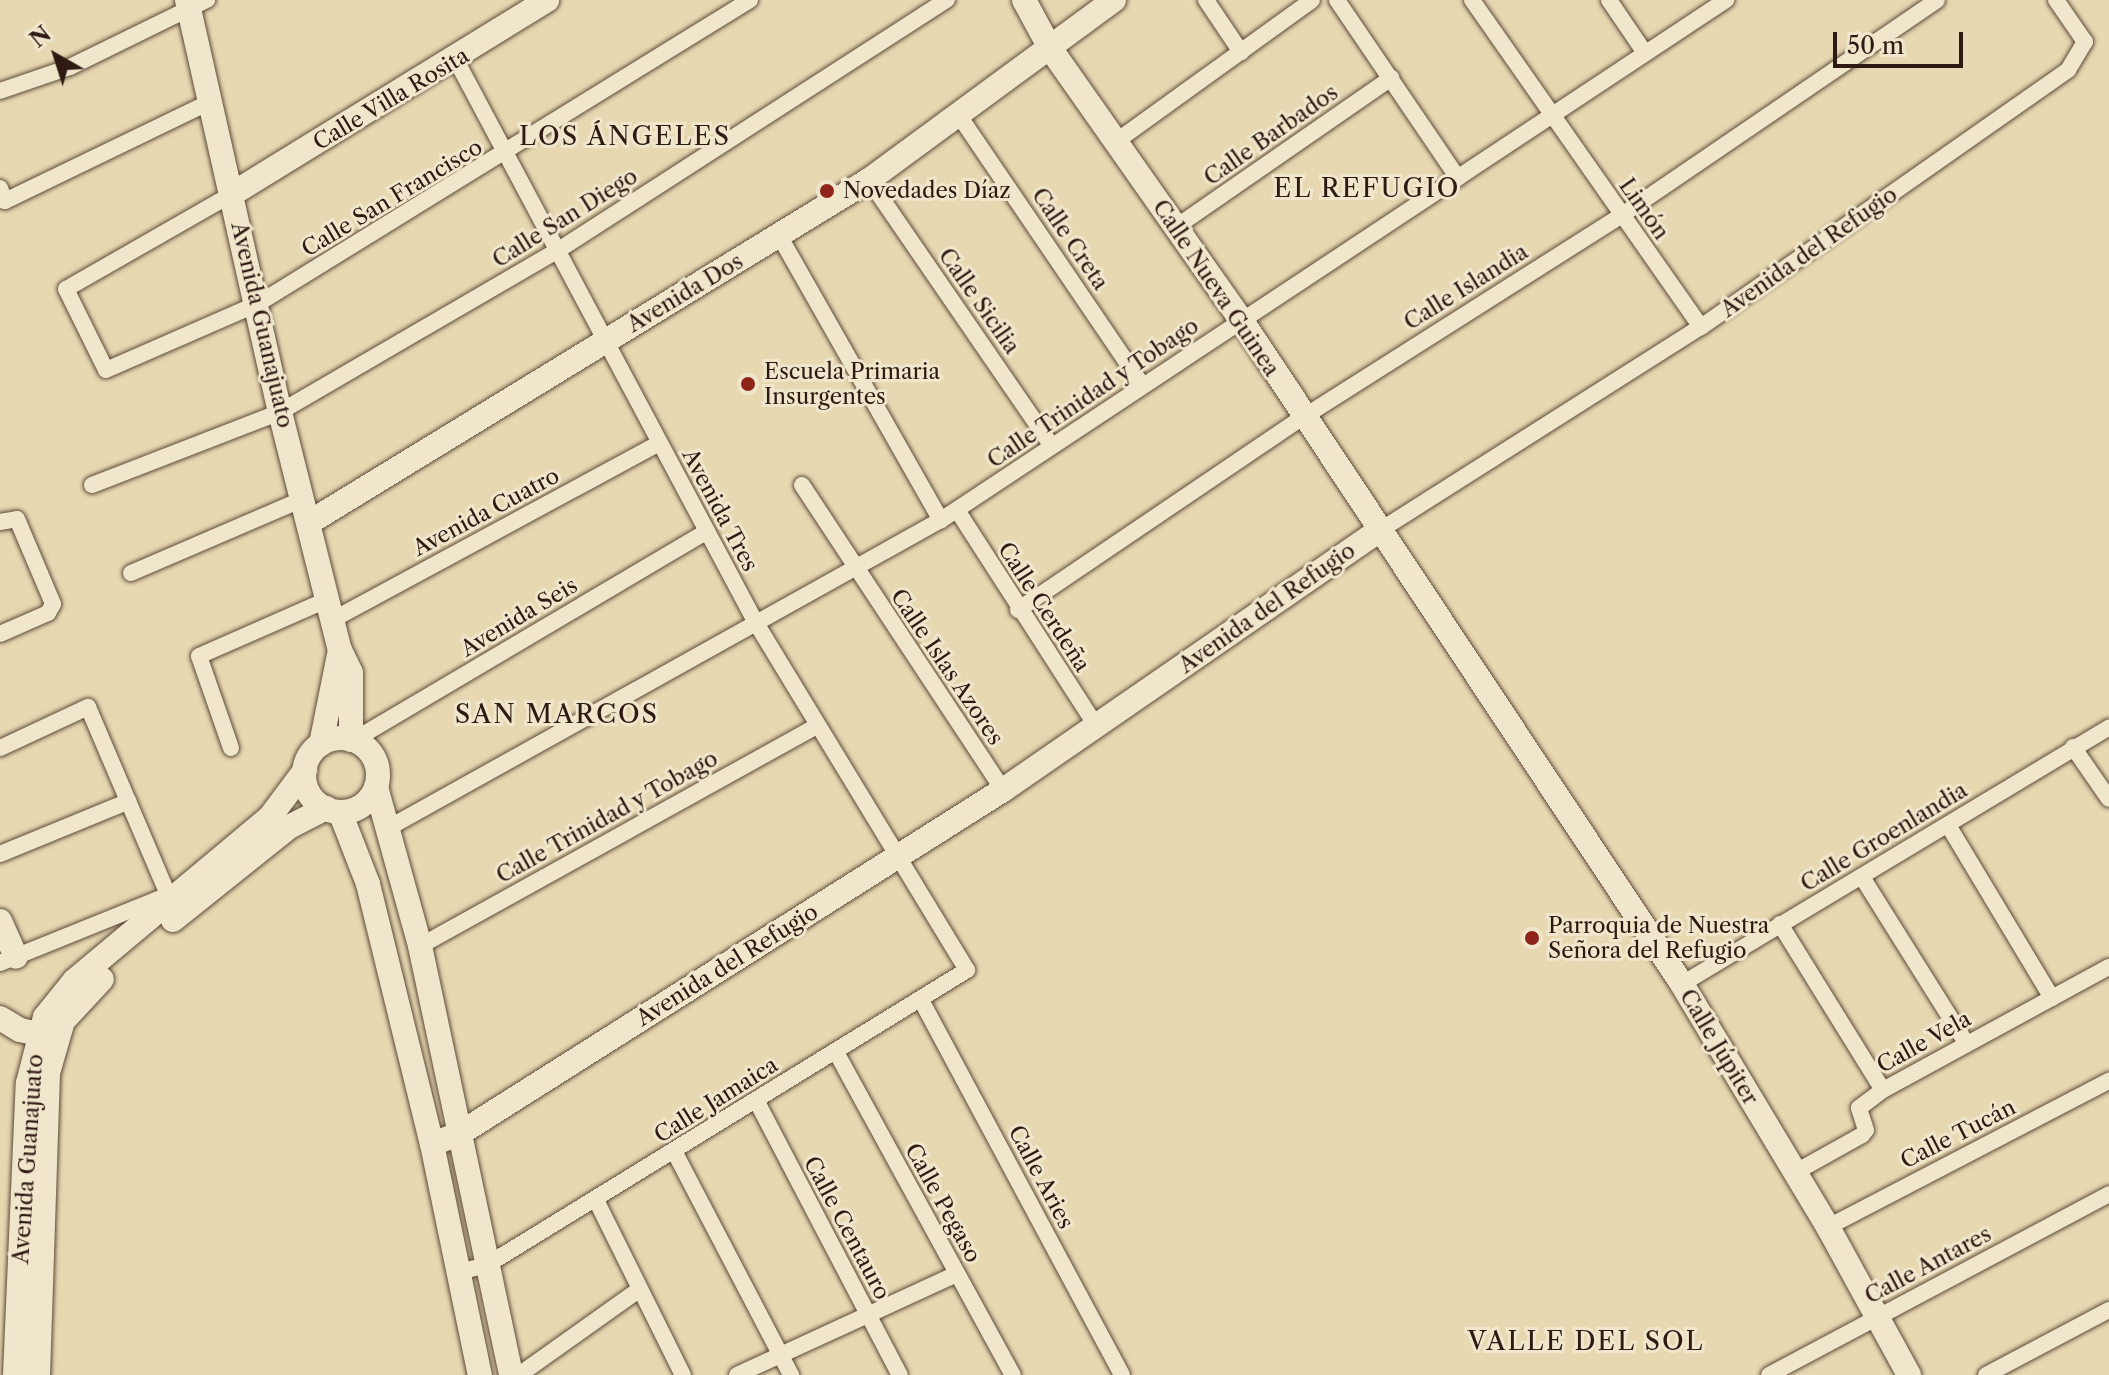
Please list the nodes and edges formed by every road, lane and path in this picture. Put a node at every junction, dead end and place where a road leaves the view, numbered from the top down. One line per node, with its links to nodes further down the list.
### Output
1 (547, 0): 18 (street, Calle Villa Rosita)
2 (750, 0): 25 (street, Calle San Francisco)
3 (947, 0): 33 (street, Calle San Diego)
4 (1024, 0): 15 (street, Calle Nueva Guinea)
5 (1114, 0): 15 (street, Avenida Dos)
6 (1206, 0): 16 (street)
7 (1312, 0): 16 (street)
8 (1337, 0): 19 (street)
9 (1472, 0): 22 (street, Limón)
10 (1609, 0): 17 (street)
11 (1726, 0): 17 (street, Calle Trinidad y Tobago)
12 (1937, 0): 30 (street, Calle Islandia)
13 (2056, 0): 36 (street, Avenida del Refugio)
14 (194, 4): 20 (street); 21 (street, Avenida Guanajuato)
15 (1050, 48): 23 (street, Avenida Dos); 24 (street, Calle Nueva Guinea)
16 (1241, 52): 24 (street)
17 (1645, 53): 22 (street, Calle Trinidad y Tobago)
18 (456, 60): 25 (street, Avenida Tres); 29 (street, Calle Villa Rosita)
19 (1391, 78): 26 (street); 31 (street, Calle Barbados)
20 (0, 91)
21 (212, 101): 28 (street); 29 (street, Avenida Guanajuato)
22 (1550, 116): 26 (street, Calle Trinidad y Tobago); 30 (street, Limón)
23 (960, 117): 27 (street, Avenida Dos); 38 (street, Calle Creta)
24 (1114, 143): 31 (street, Calle Nueva Guinea)
25 (506, 155): 33 (street, Avenida Tres); 34 (street, Calle San Francisco)
26 (1458, 178): 35 (street, Calle Trinidad y Tobago)
27 (869, 180): 32 (street, Avenida Dos); 42 (street, Calle Sicilia)
28 (2, 194)
29 (232, 194): 34 (street, Avenida Guanajuato); 34 (street, Calle San Francisco)
30 (1622, 215): 36 (street, Limón); 40 (street, Calle Islandia)
31 (1176, 227): 35 (street, Calle Nueva Guinea)
32 (780, 237): 37 (street, Avenida Dos); 48 (street)
33 (557, 251): 37 (street, Avenida Tres); 39 (street, Calle San Diego)
34 (259, 303): 39 (street, Avenida Guanajuato)
35 (1242, 321): 38 (street, Calle Trinidad y Tobago); 40 (street, Calle Nueva Guinea)
36 (1701, 327): 50 (street, Avenida del Refugio)
37 (607, 339): 41 (street, Avenida Tres); 46 (street, Avenida Dos)
38 (1143, 386): 42 (street, Calle Trinidad y Tobago)
39 (280, 412): 43 (street, Calle San Diego); 46 (street, Avenida Guanajuato)
40 (1302, 418): 50 (street, Calle Nueva Guinea); 54 (street, Calle Islandia)
41 (659, 443): 49 (street, Avenida Tres); 53 (street, Avenida Cuatro)
42 (1052, 446): 45 (street, Calle Trinidad y Tobago)
43 (92, 485)
44 (802, 485): 51 (street, Calle Islas Azores)
45 (957, 510): 48 (street, Calle Trinidad y Tobago); 54 (street, Calle Cerdeña)
46 (306, 511): 52 (street); 53 (street, Avenida Guanajuato)
47 (8, 520): 56 (street)
48 (941, 520): 51 (street, Calle Trinidad y Tobago)
49 (707, 531): 55 (street, Avenida Tres); 61 (street, Avenida Seis)
50 (1379, 531): 58 (street, Avenida del Refugio); 84 (street, Calle Júpiter)
51 (854, 569): 55 (street, Calle Trinidad y Tobago); 68 (street, Calle Islas Azores)
52 (131, 573)
53 (331, 609): 57 (street, Avenida Guanajuato); 65 (street, Avenida Cuatro)
54 (1018, 610): 58 (street, Calle Cerdeña)
55 (756, 623): 59 (street, Avenida Tres); 73 (street, Calle Trinidad y Tobago)
56 (0, 634)
57 (340, 650): 61 (street, Avenida Guanajuato); 62 (street, Avenida Guanajuato)
58 (1096, 726): 68 (street, Avenida del Refugio)
59 (815, 727): 75 (street, Avenida Tres); 80 (street, Calle Trinidad y Tobago)
60 (2109, 727): 63 (street, Calle Groenlandia)
61 (352, 740): 62 (street); 67 (street)
62 (321, 744): 66 (street)
63 (2073, 747): 69 (street); 72 (street, Calle Groenlandia)
64 (0, 748): 70 (street)
65 (231, 748)
66 (305, 770): 71 (street); 77 (street, Avenida Guanajuato)
67 (376, 787): 71 (street); 73 (street)
68 (1003, 790): 75 (street, Avenida del Refugio)
69 (2109, 799)
70 (129, 801): 74 (street); 77 (street)
71 (333, 810): 88 (street, Avenida Guanajuato); 96 (street)
72 (1948, 825): 76 (street, Calle Groenlandia); 85 (street)
73 (390, 827): 80 (street)
74 (0, 854)
75 (898, 857): 83 (street, Avenida Tres); 95 (street, Avenida del Refugio)
76 (1862, 877): 79 (street, Calle Groenlandia); 89 (street)
77 (175, 893): 81 (street); 88 (street, Avenida Guanajuato)
78 (0, 921): 81 (street)
79 (1780, 924): 84 (street, Calle Groenlandia); 93 (street)
80 (420, 946): 95 (street)
81 (8, 960)
82 (2109, 967): 85 (street, Calle Vela)
83 (967, 970): 86 (street, Calle Jamaica)
84 (1682, 984): 98 (street, Calle Júpiter)
85 (2052, 998): 89 (street, Calle Vela)
86 (921, 1000): 90 (street, Calle Jamaica); 121 (street, Calle Aries)
87 (3, 1020): 88 (street); 91 (street)
88 (47, 1036): 91 (street, Avenida Guanajuato); 112 (street, Avenida Guanajuato)
89 (1966, 1043): 93 (street, Calle Vela)
90 (836, 1052): 94 (street, Calle Jamaica); 104 (street, Calle Pegaso)
91 (31, 1062): 112 (street, Avenida Guanajuato)
92 (2109, 1081): 101 (street, Calle Tucán)
93 (1883, 1090): 98 (street, Calle Vela)
94 (756, 1100): 97 (street, Calle Jamaica); 107 (street, Calle Centauro)
95 (459, 1134): 96 (street, Avenida del Refugio); 102 (street)
96 (432, 1144): 103 (street)
97 (674, 1151): 100 (street, Calle Jamaica); 111 (street)
98 (1794, 1173): 101 (street, Calle Júpiter)
99 (2109, 1194): 108 (street, Calle Antares)
100 (596, 1200): 102 (street, Calle Jamaica); 105 (street)
101 (1828, 1227): 108 (street, Calle Júpiter)
102 (487, 1265): 103 (street, Calle Jamaica); 109 (street)
103 (459, 1272): 110 (street)
104 (957, 1274): 107 (street); 120 (street, Calle Pegaso)
105 (640, 1289): 115 (street); 116 (street)
106 (2109, 1310): 124 (street)
107 (868, 1315): 111 (street); 119 (street, Calle Centauro)
108 (1877, 1317): 122 (street, Calle Antares); 123 (street, Calle Júpiter)
109 (505, 1339): 110 (street); 114 (street)
110 (474, 1346): 113 (street)
111 (780, 1354): 117 (street); 118 (street)
112 (17, 1372)
113 (480, 1375)
114 (511, 1375)
115 (519, 1375)
116 (683, 1375)
117 (737, 1375)
118 (791, 1375)
119 (900, 1375)
120 (1013, 1375)
121 (1122, 1375)
122 (1769, 1375)
123 (1909, 1375)
124 (1986, 1375)

